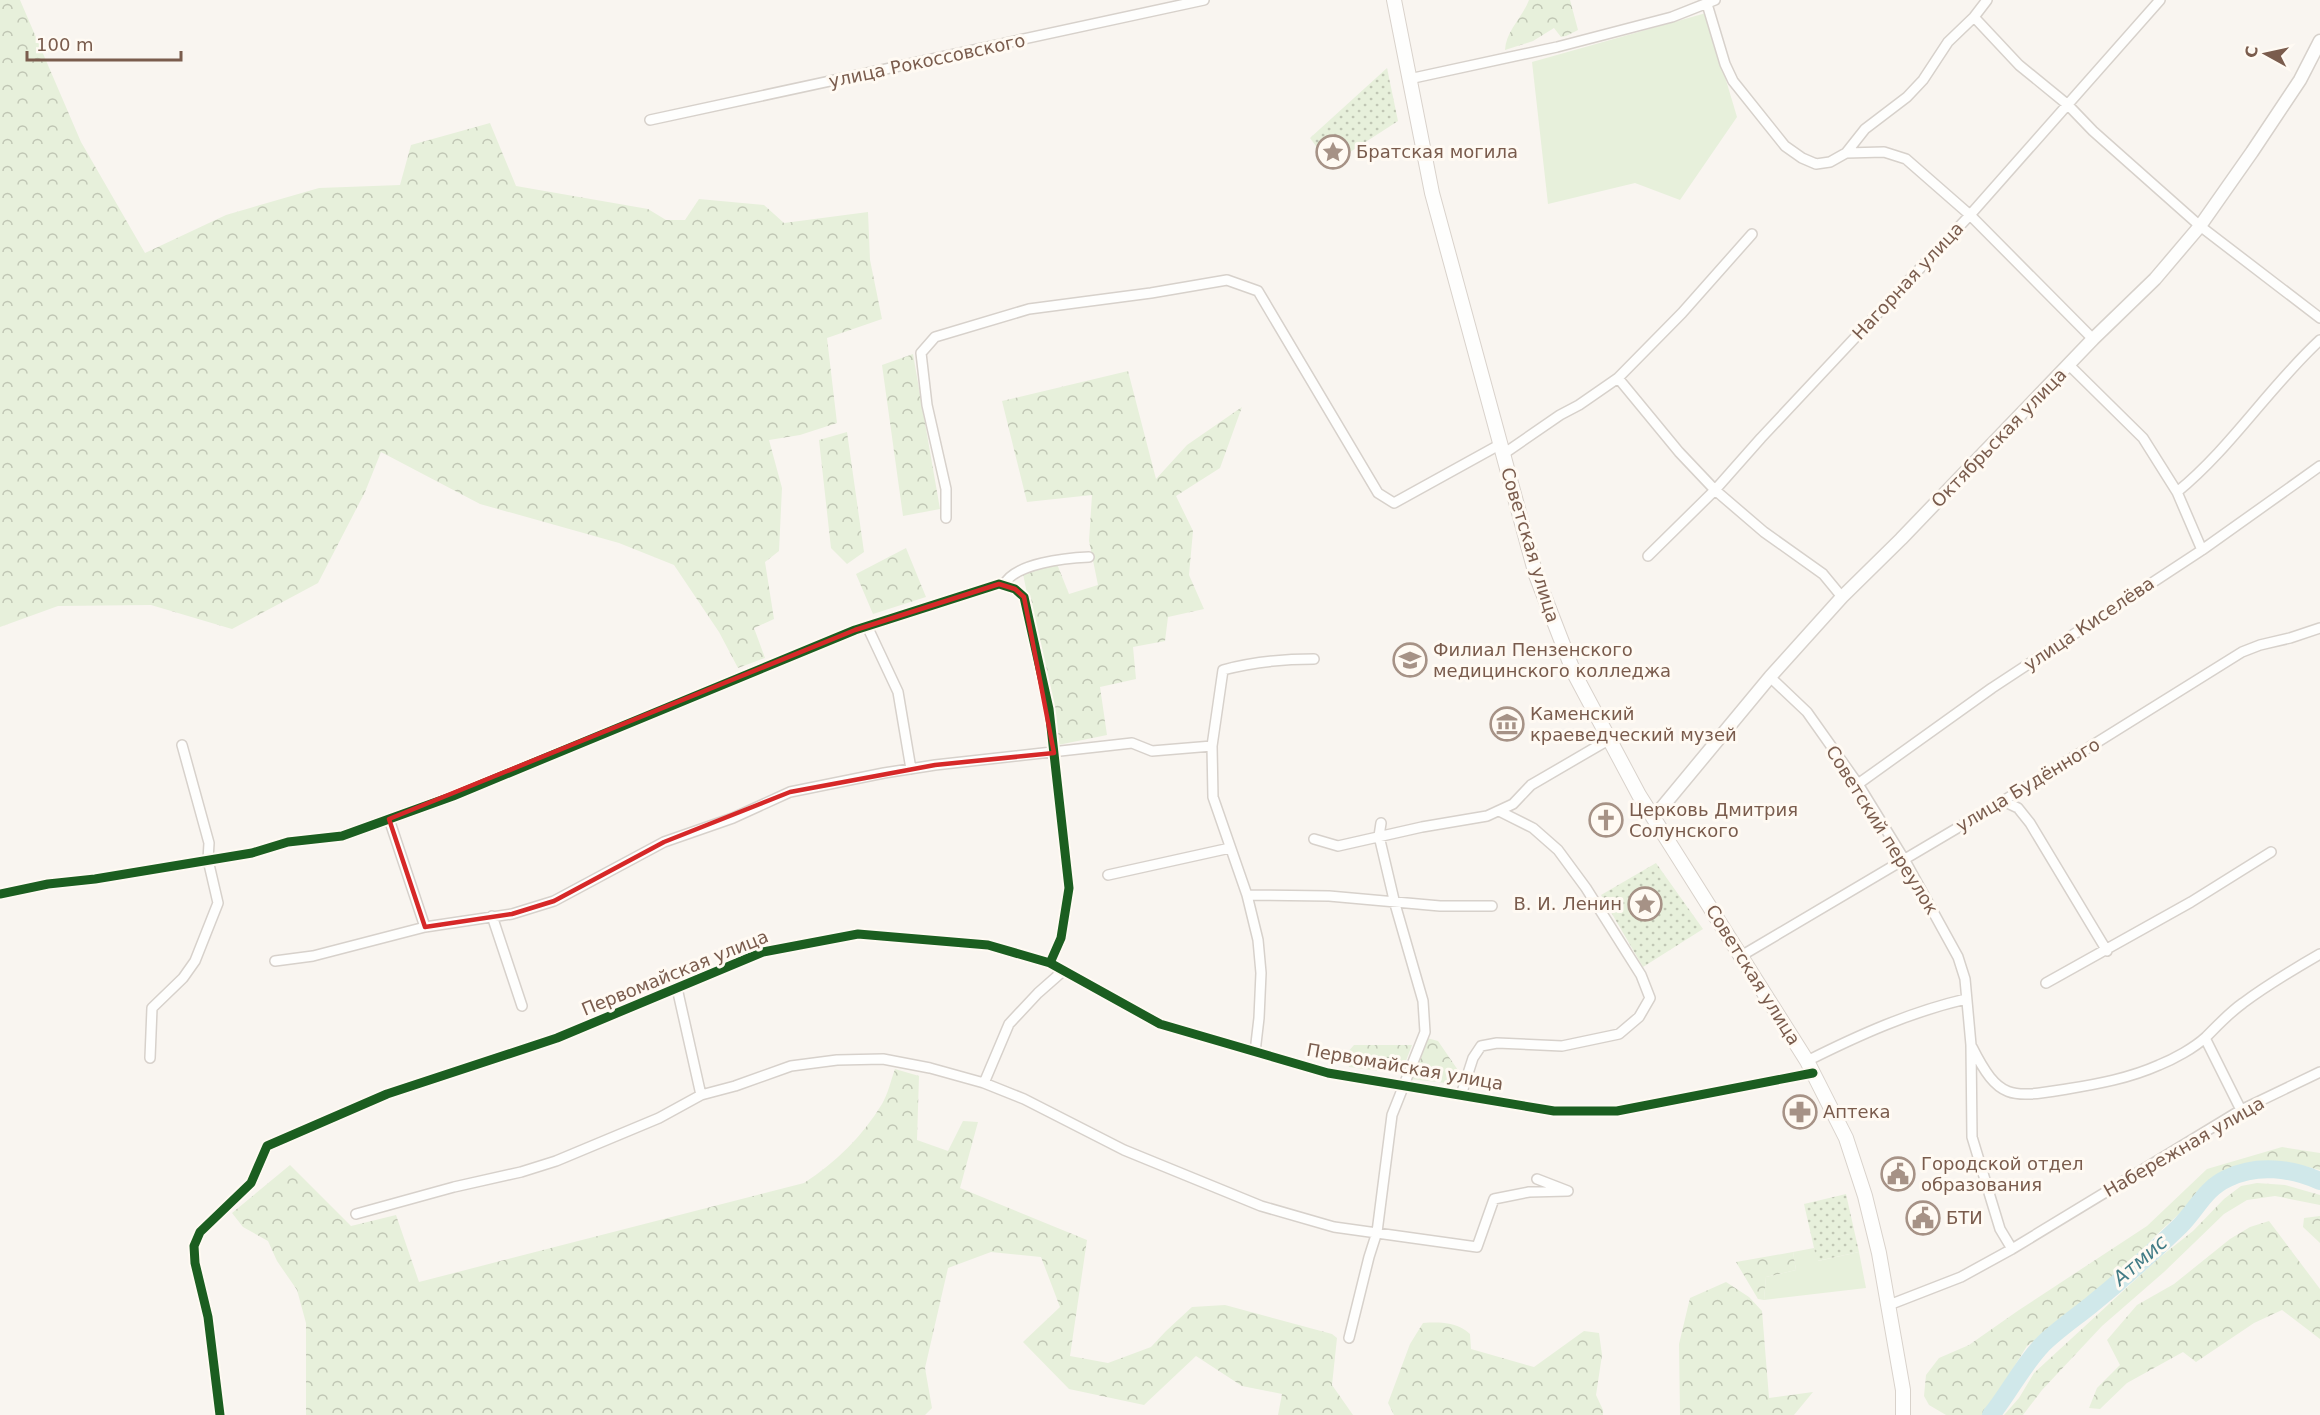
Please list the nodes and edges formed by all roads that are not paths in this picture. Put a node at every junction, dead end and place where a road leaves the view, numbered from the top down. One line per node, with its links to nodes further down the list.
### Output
1 (1204, 0): 10 (street, улица Рокоссовского)
2 (1394, 0): 8 (main road, Советская улица)
3 (1987, 0): 6 (street)
4 (2160, 0): 9 (street, Нагорная улица)
5 (1711, 2): 8 (street); 11 (street)
6 (1974, 17): 9 (street); 11 (street)
7 (2320, 41): 13 (street, Октябрьская улица)
8 (1409, 79): 20 (main road, Советская улица)
9 (2068, 105): 12 (street, Нагорная улица); 13 (street)
10 (650, 120)
11 (1846, 153): 12 (street)
12 (1970, 215): 16 (street); 22 (street, Нагорная улица)
13 (2200, 226): 15 (street); 16 (street, Октябрьская улица)
14 (1752, 234): 19 (street)
15 (2320, 318)
16 (2093, 339): 18 (street, Октябрьская улица)
17 (2320, 340): 23 (street)
18 (2069, 365): 23 (street); 29 (street, Октябрьская улица)
19 (1618, 378): 20 (street); 22 (street)
20 (1501, 450): 24 (street); 34 (main road, Советская улица)
21 (2320, 466): 25 (street, улица Киселёва)
22 (1715, 490): 26 (street, Нагорная улица); 29 (street)
23 (2176, 492): 25 (street)
24 (946, 518)
25 (2202, 550): 39 (street, улица Киселёва)
26 (1648, 556)
27 (1089, 557): 28 (street)
28 (1004, 585): 30 (street); 37 (street)
29 (1842, 597): 33 (street, Октябрьская улица)
30 (867, 626): 38 (street); 43 (street)
31 (2320, 628): 40 (street, улица Будённого)
32 (1314, 659): 36 (street)
33 (1770, 677): 39 (street, Советский переулок); 42 (street, Октябрьская улица)
34 (1610, 740): 41 (street); 42 (main road, Советская улица)
35 (182, 745): 50 (street)
36 (1212, 746): 37 (street); 47 (street)
37 (1054, 753): 38 (street); 62 (street)
38 (911, 769): 56 (street)
39 (1858, 784): 49 (street, Советский переулок)
40 (2003, 801): 49 (street, улица Будённого); 58 (street)
41 (1499, 811): 45 (street); 77 (street)
42 (1654, 817): 60 (main road, Советская улица)
43 (389, 819): 50 (street); 57 (street)
44 (1381, 823): 45 (street)
45 (1379, 836): 46 (street); 54 (street)
46 (1314, 839)
47 (1230, 848): 51 (street); 53 (street)
48 (2271, 852): 58 (street)
49 (1904, 859): 60 (street, улица Будённого); 66 (street, Советский переулок)
50 (208, 860): 52 (street); 71 (street)
51 (1108, 875)
52 (0, 894)
53 (1247, 895): 54 (street); 70 (street)
54 (1395, 904): 55 (street); 75 (street)
55 (1492, 906)
56 (492, 916): 57 (street); 67 (street)
57 (426, 927): 61 (street)
58 (2107, 951): 64 (street)
59 (2320, 954): 68 (street)
60 (1741, 956): 72 (main road, Советская улица)
61 (275, 961)
62 (1050, 963): 63 (street, Первомайская улица); 65 (street, Первомайская улица)
63 (1063, 971): 70 (street, Первомайская улица); 74 (street)
64 (2046, 983)
65 (677, 988): 76 (street); 85 (street, Первомайская улица)
66 (1966, 999): 69 (street, Советский переулок); 72 (street)
67 (522, 1006)
68 (2205, 1038): 69 (street); 78 (street)
69 (1971, 1045): 82 (street, Советский переулок)
70 (1255, 1052): 75 (street, Первомайская улица)
71 (150, 1058)
72 (1810, 1067): 77 (street, Первомайская улица); 83 (main road, Советская улица)
73 (2320, 1072): 78 (street, Набережная улица)
74 (984, 1083): 76 (street); 81 (street)
75 (1404, 1085): 77 (street, Первомайская улица); 81 (street)
76 (701, 1095): 80 (street)
77 (1461, 1095)
78 (2241, 1110): 82 (street, Набережная улица)
79 (1537, 1179): 81 (street)
80 (356, 1214)
81 (1377, 1232): 84 (street)
82 (2012, 1249): 83 (street, Набережная улица)
83 (1889, 1305): 86 (main road, Советская улица)
84 (1349, 1338)
85 (220, 1415)
86 (1903, 1415)

